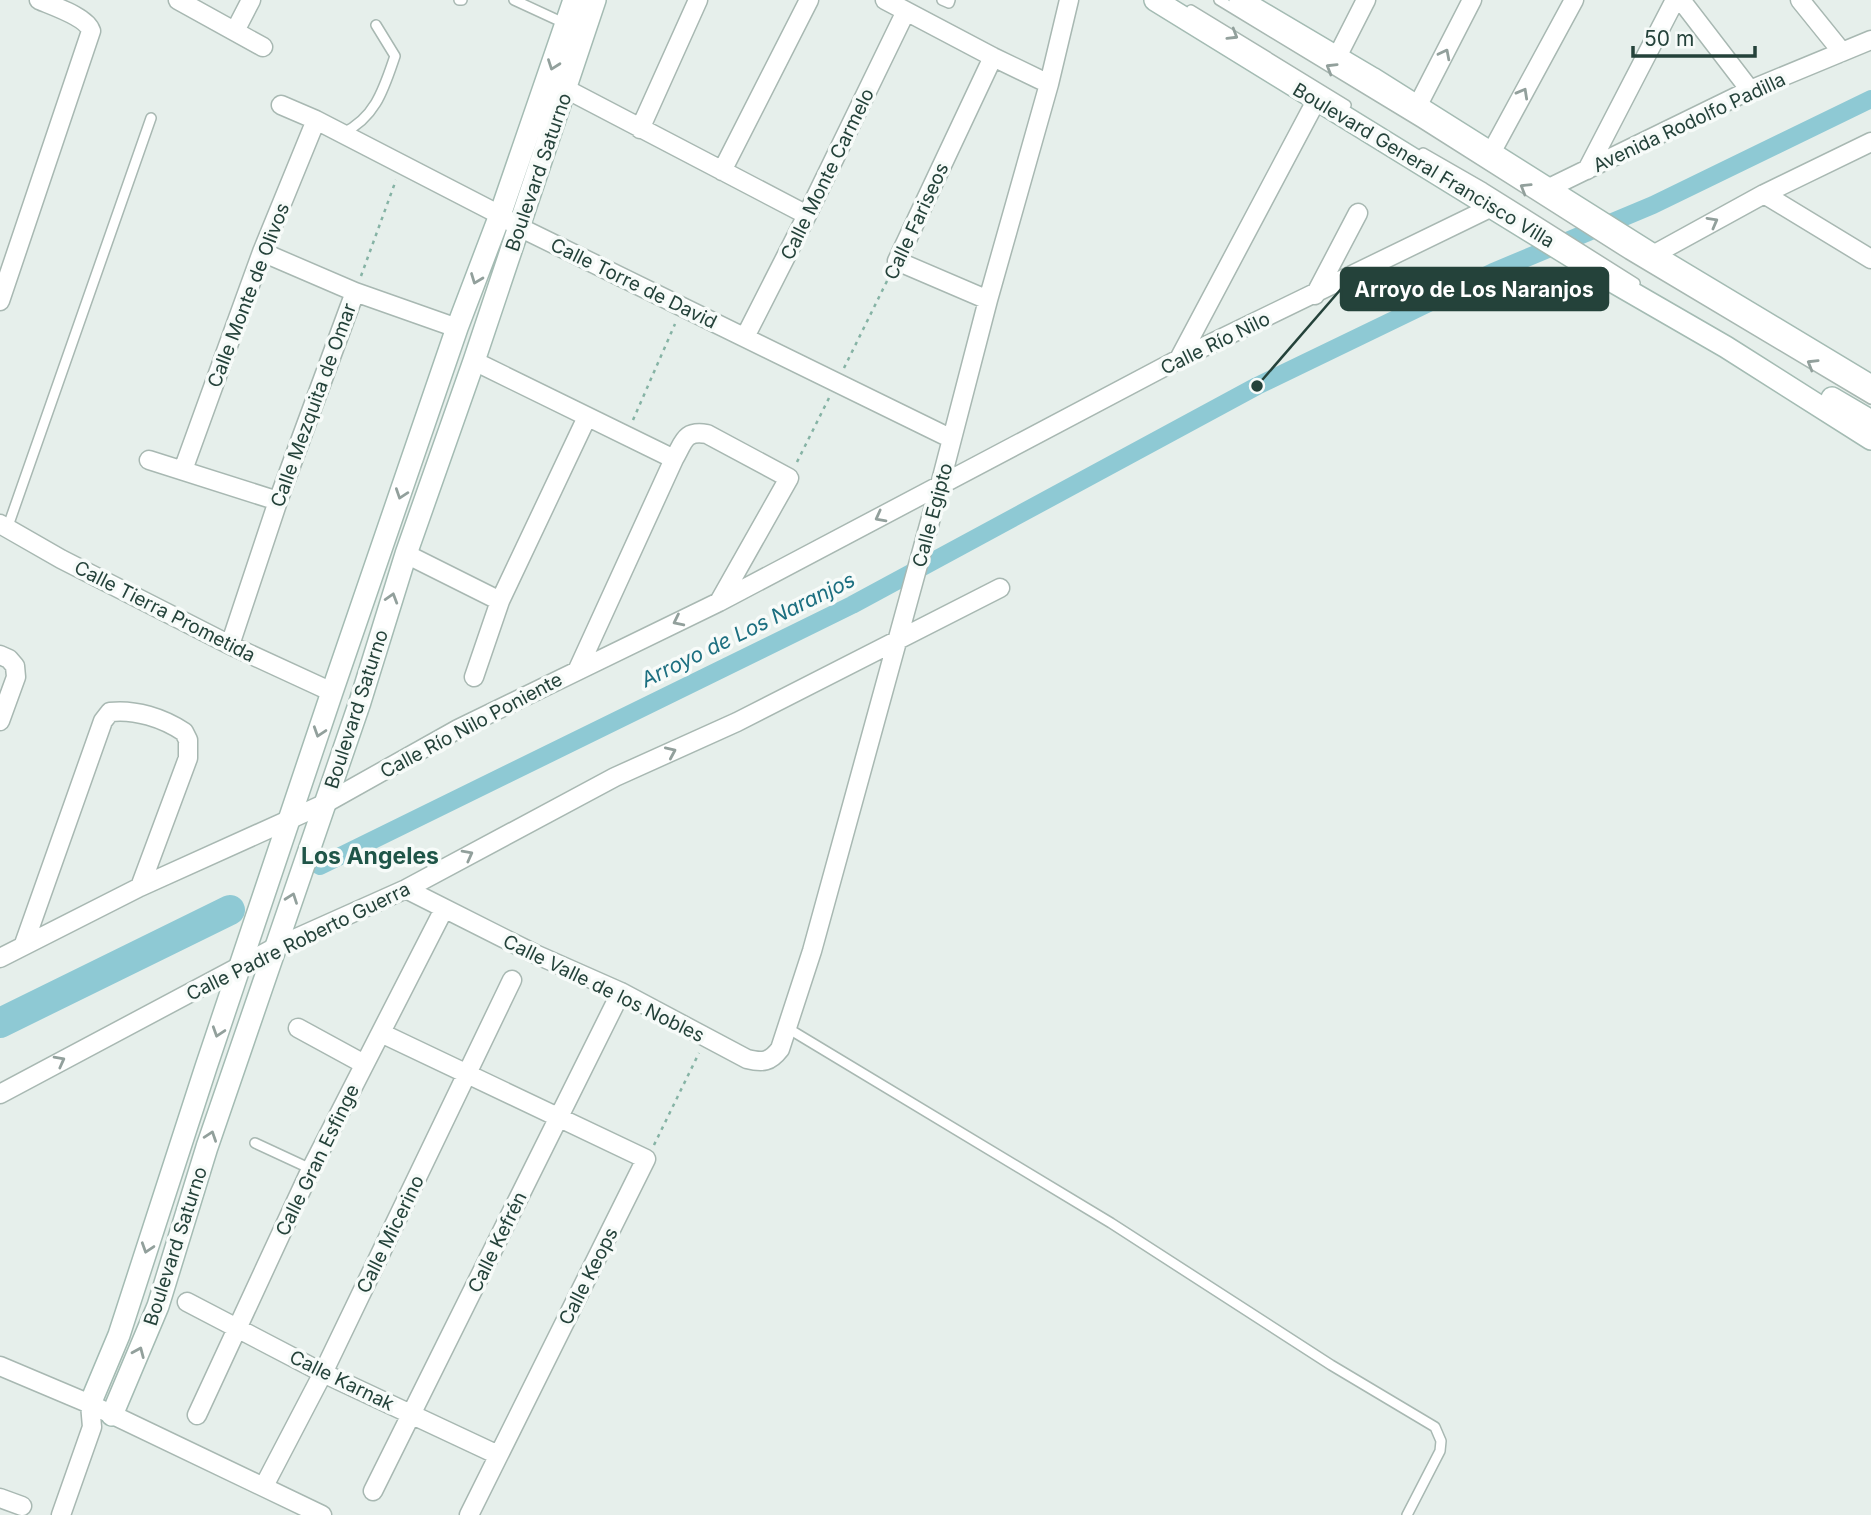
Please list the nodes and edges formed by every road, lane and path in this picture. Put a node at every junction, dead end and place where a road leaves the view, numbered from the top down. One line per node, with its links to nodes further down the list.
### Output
1 (39, 0): 64 (street)
2 (178, 0): 26 (street)
3 (251, 0): 26 (street)
4 (514, 0): 25 (lane)
5 (575, 0): 25 (street, Boulevard Saturno)
6 (595, 0): 33 (street, Boulevard Saturno)
7 (698, 0): 40 (street)
8 (809, 0): 46 (street)
9 (885, 0): 23 (street)
10 (942, 0): 11 (lane)
11 (950, 0)
12 (1069, 0): 32 (street, Calle Egipto)
13 (1155, 0): 35 (street, Boulevard General Francisco Villa)
14 (1174, 0): 55 (lane, one-way to 55)
15 (1219, 0): 53 (lane, one-way to 15)
16 (1240, 0): 31 (street)
17 (1366, 0): 31 (street)
18 (1472, 0): 37 (street, one-way to 18)
19 (1574, 0): 43 (street, one-way to 19)
20 (1675, 0): 45 (street)
21 (1681, 0): 34 (street)
22 (1800, 0): 29 (street)
23 (906, 10): 30 (street); 52 (street, Calle Monte Carmelo)
24 (376, 25): 41 (lane)
25 (567, 25): 51 (street, Boulevard Saturno, one-way to 51)
26 (235, 31): 28 (street)
27 (1871, 40): 29 (street, Avenida Rodolfo Padilla)
28 (264, 47)
29 (1842, 52): 34 (street, Avenida Rodolfo Padilla)
30 (993, 57): 32 (street); 60 (street, Calle Fariseos)
31 (1336, 57): 37 (street)
32 (1049, 84): 63 (street, Calle Egipto)
33 (566, 89): 40 (street); 54 (street, Boulevard Saturno)
34 (1750, 90): 45 (street, Avenida Rodolfo Padilla)
35 (1317, 99): 49 (street, Boulevard General Francisco Villa); 69 (street)
36 (281, 105): 39 (street, Calle Torre de David)
37 (1417, 107): 43 (street)
38 (150, 118): 86 (lane)
39 (316, 120): 41 (street, Calle Torre de David); 57 (street, Calle Monte de Olivos)
40 (640, 129): 46 (street)
41 (342, 134): 44 (street, Calle Torre de David)
42 (1871, 142): 48 (street)
43 (1491, 153): 47 (street)
44 (402, 166): 51 (street, Calle Torre de David); 61 (path, Calle Mezquita de Omar)
45 (1587, 170): 47 (street, Avenida Rodolfo Padilla)
46 (722, 171): 52 (street)
47 (1547, 189): 53 (street)
48 (1765, 194): 58 (street, one-way to 48); 59 (street)
49 (1493, 206): 55 (street, Boulevard General Francisco Villa); 62 (street, Calle Río Nilo)
50 (1358, 214): 62 (street)
51 (500, 215): 54 (street, Calle Torre de David); 66 (street, Boulevard Saturno, one-way to 66)
52 (807, 215): 67 (street, Calle Monte Carmelo)
53 (1588, 220): 56 (street)
54 (519, 227): 65 (street, Calle Torre de David); 70 (street, Boulevard Saturno)
55 (1553, 238): 68 (street, Boulevard General Francisco Villa)
56 (1619, 240): 58 (street); 73 (lane, one-way to 56)
57 (262, 252): 61 (street); 82 (street, Calle Monte de Olivos)
58 (1653, 255): 72 (street)
59 (1871, 259)
60 (897, 261): 63 (street); 71 (path, Calle Fariseos)
61 (355, 292): 66 (street); 85 (street, Calle Mezquita de Omar)
62 (1315, 295): 69 (street, Calle Río Nilo)
63 (988, 300): 78 (street, Calle Egipto)
64 (0, 302)
65 (683, 306): 67 (street, Calle Torre de David); 77 (path)
66 (457, 328): 96 (street, Boulevard Saturno, one-way to 96)
67 (746, 337): 71 (street, Calle Torre de David)
68 (1732, 346): 75 (street); 76 (lane); 79 (street, Boulevard General Francisco Villa)
69 (1179, 359): 84 (street, Calle Río Nilo)
70 (474, 361): 74 (street); 87 (street, Boulevard Saturno)
71 (836, 384): 78 (street, Calle Torre de David); 83 (path, Calle Fariseos)
72 (1871, 386)
73 (1871, 398)
74 (587, 417): 77 (street); 89 (street)
75 (1871, 421)
76 (1871, 429)
77 (626, 436): 80 (street)
78 (952, 439): 84 (street, Calle Egipto)
79 (1871, 439)
80 (674, 459): 83 (street); 94 (street)
81 (149, 460): 82 (street)
82 (183, 470): 85 (street)
83 (789, 478): 90 (street)
84 (940, 485): 90 (street, Calle Río Nilo Poniente, one-way to 90); 91 (street, Calle Egipto)
85 (278, 501): 92 (street, Calle Mezquita de Omar)
86 (4, 526): 92 (street, Calle Tierra Prometida)
87 (406, 554): 89 (street); 98 (street, Boulevard Saturno, one-way to 87)
88 (1000, 588): 91 (street, Calle Padre Roberto Guerra)
89 (500, 601): 95 (street)
90 (719, 602): 94 (street, Calle Río Nilo Poniente, one-way to 94)
91 (897, 640): 101 (street, Calle Padre Roberto Guerra, one-way to 91); 110 (street, Calle Egipto)
92 (230, 645): 96 (street, Calle Tierra Prometida)
93 (0, 655): 97 (street)
94 (578, 669): 98 (street, Calle Río Nilo Poniente)
95 (474, 677)
96 (332, 692): 99 (street, Boulevard Saturno, one-way to 99)
97 (0, 721)
98 (326, 803): 99 (street, Calle Río Nilo Poniente); 104 (street, Boulevard Saturno, one-way to 98)
99 (291, 819): 100 (street, Calle Río Nilo Poniente); 106 (street, Boulevard Saturno)
100 (140, 887): 103 (street, Calle Río Nilo Poniente); 103 (street)
101 (406, 889): 102 (street, Calle Valle de los Nobles); 104 (street, Calle Padre Roberto Guerra)
102 (444, 909): 108 (street, Calle Valle de los Nobles); 111 (street, Calle Gran Esfinge)
103 (24, 944): 105 (street, Calle Río Nilo Poniente)
104 (274, 948): 106 (street, Calle Padre Roberto Guerra); 126 (street, Boulevard Saturno, one-way to 104)
105 (0, 958)
106 (239, 967): 115 (street, Calle Padre Roberto Guerra, one-way to 106); 124 (street, Boulevard Saturno, one-way to 124)
107 (512, 980): 114 (street, Calle Micerino)
108 (621, 992): 112 (street, Calle Valle de los Nobles); 116 (street, Calle Kefrén)
109 (298, 1028): 113 (street)
110 (789, 1029): 112 (street, Calle Valle de los Nobles); 137 (lane)
111 (381, 1033): 113 (street, Calle Gran Esfinge); 114 (street)
112 (707, 1038): 118 (path)
113 (364, 1064): 119 (street, Calle Gran Esfinge)
114 (467, 1074): 116 (street); 123 (street, Calle Micerino)
115 (0, 1094)
116 (559, 1117): 118 (street); 125 (street, Calle Kefrén)
117 (255, 1143): 119 (lane)
118 (646, 1159): 129 (street, Calle Keops)
119 (311, 1169): 121 (street, Calle Gran Esfinge)
120 (187, 1303): 121 (street, Calle Karnak)
121 (236, 1327): 123 (street, Calle Karnak); 127 (street, Calle Gran Esfinge)
122 (0, 1366): 124 (street)
123 (323, 1373): 125 (street, Calle Karnak); 130 (street, Calle Micerino)
124 (90, 1404): 126 (street); 128 (street)
125 (411, 1414): 129 (street, Calle Karnak); 131 (street, Calle Kefrén)
126 (112, 1415): 128 (street); 130 (street)
127 (197, 1415)
128 (92, 1427): 134 (street)
129 (498, 1455): 136 (street, Calle Keops)
130 (264, 1486): 135 (street)
131 (373, 1491)
132 (0, 1498): 133 (street)
133 (22, 1506)
134 (61, 1515)
135 (322, 1515)
136 (468, 1515)
137 (1407, 1515)

